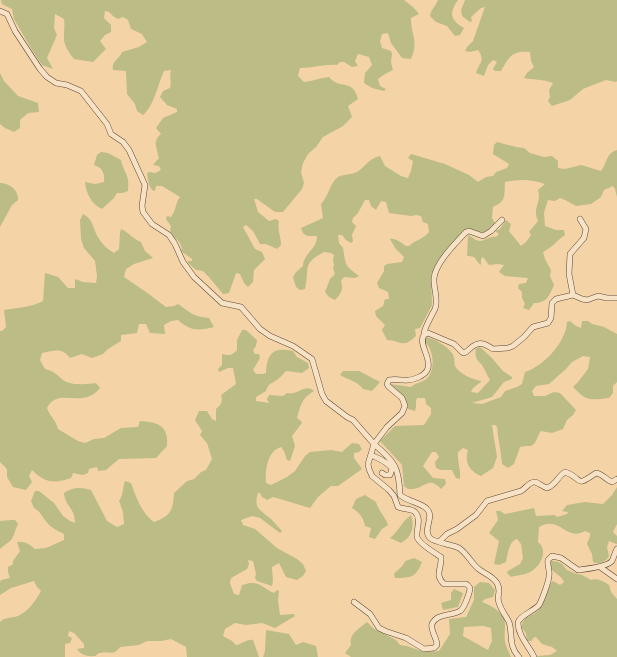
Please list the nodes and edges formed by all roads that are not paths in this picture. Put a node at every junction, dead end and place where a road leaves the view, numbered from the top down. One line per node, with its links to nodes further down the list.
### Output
1 (0, 10): 7 (street)
2 (580, 219): 4 (street)
3 (502, 220): 6 (street)
4 (573, 295): 5 (street); 6 (street)
5 (617, 298)
6 (424, 335): 7 (street)
7 (374, 444): 8 (street); 11 (street)
8 (371, 455): 9 (street); 15 (street)
9 (382, 472)
10 (617, 479): 11 (street)
11 (440, 541): 16 (street)
12 (617, 549): 13 (street)
13 (600, 567): 14 (street); 17 (street)
14 (617, 579)
15 (354, 602)
16 (519, 657)
17 (534, 657)

